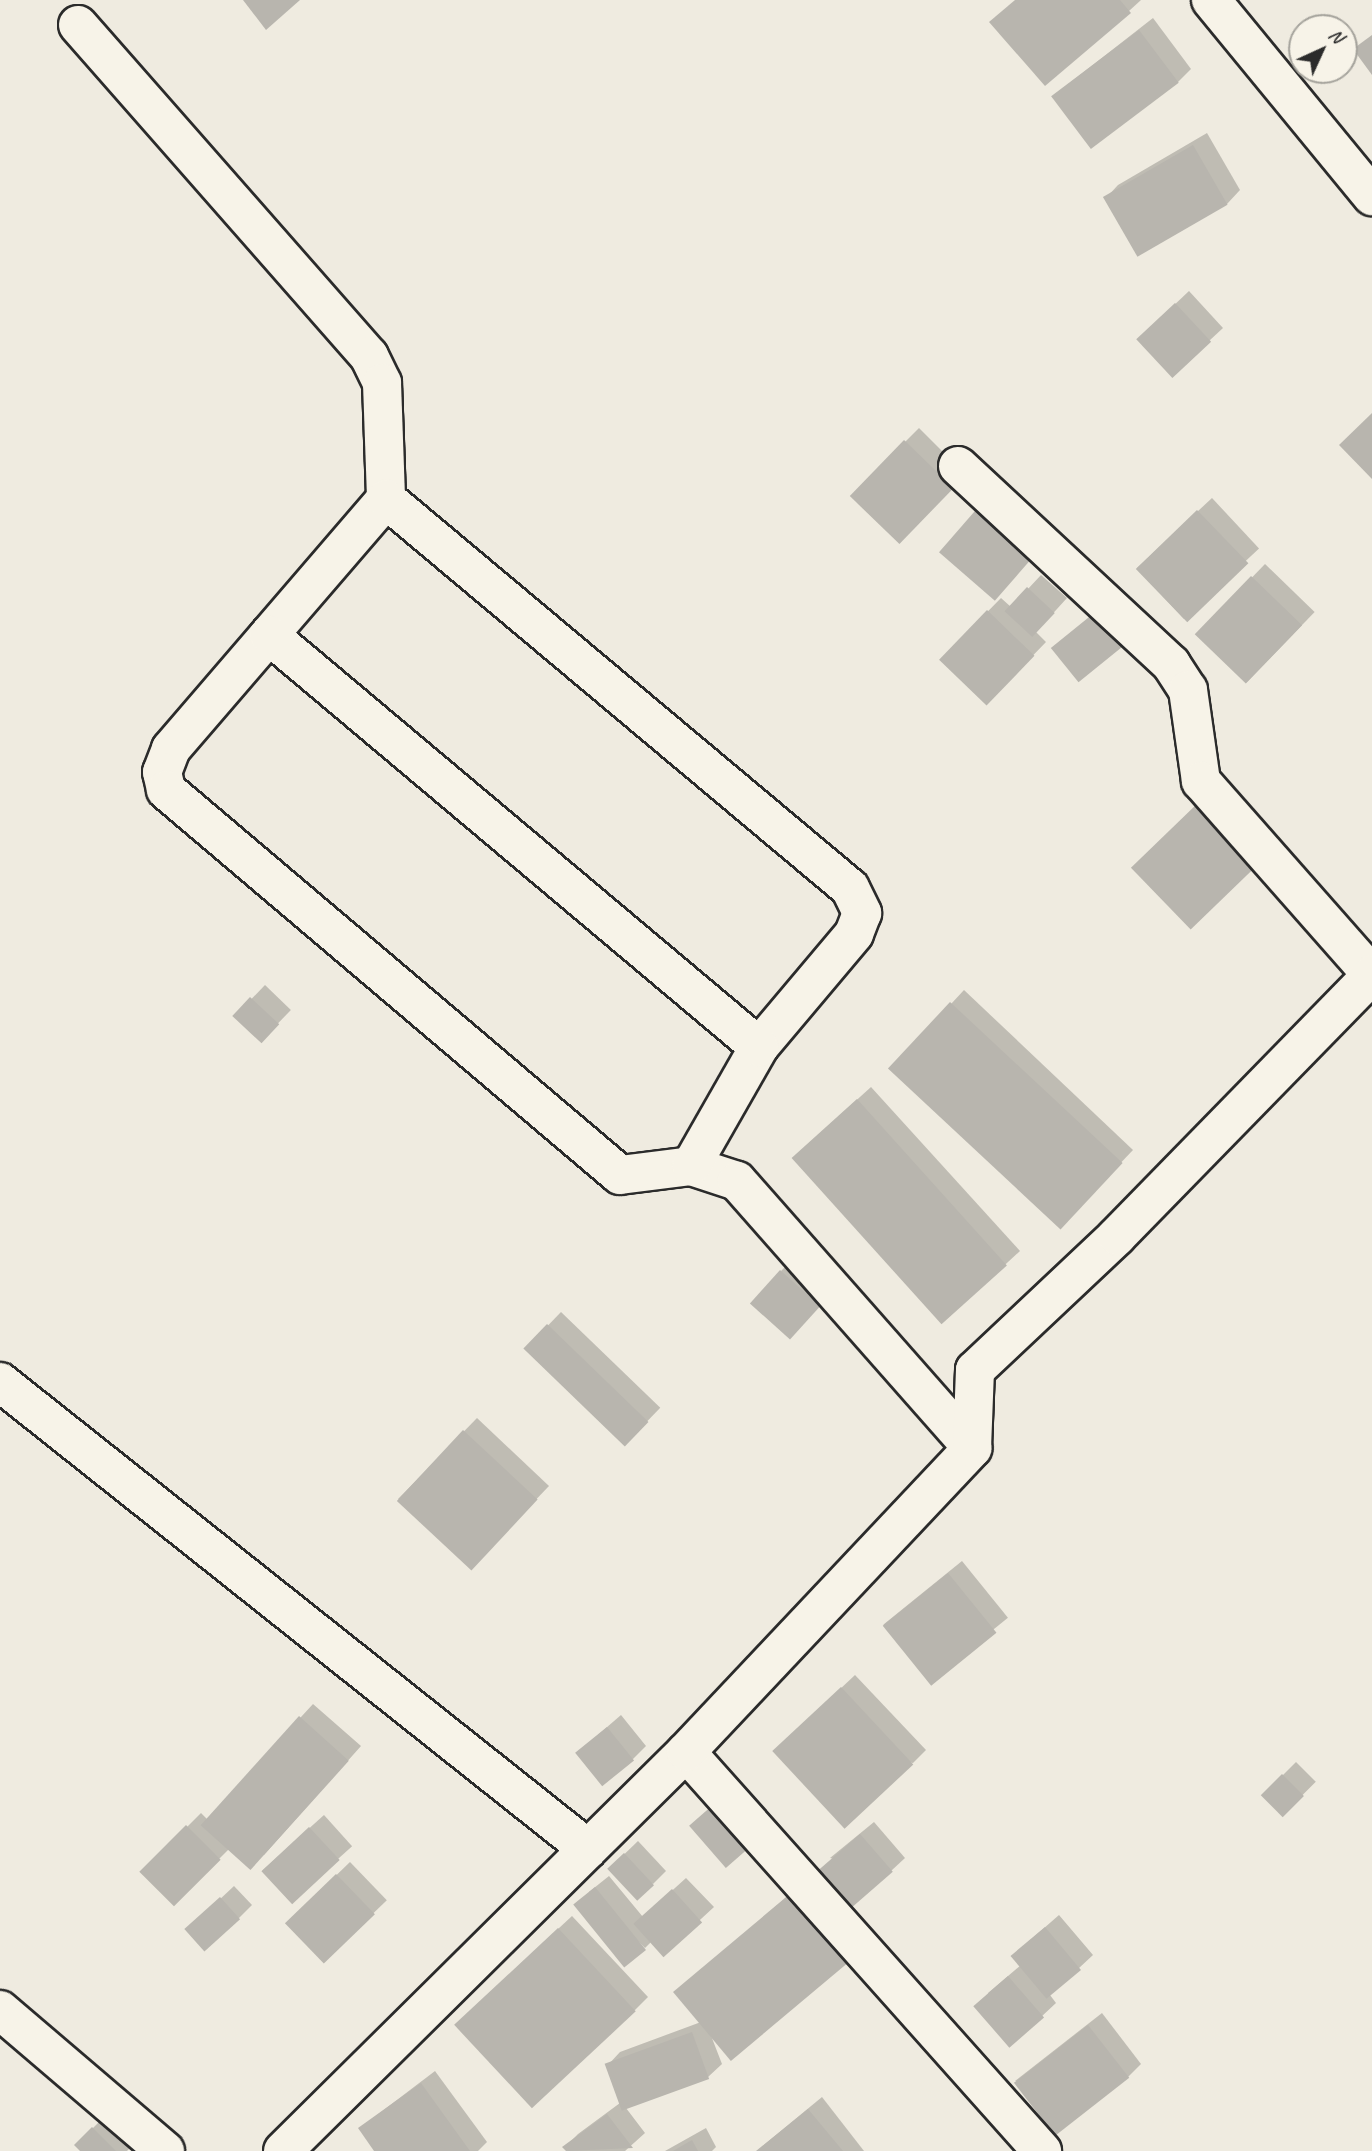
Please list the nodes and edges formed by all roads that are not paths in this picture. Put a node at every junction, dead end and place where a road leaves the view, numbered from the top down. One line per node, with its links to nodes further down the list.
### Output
1 (1211, 0): 3 (street)
2 (78, 25): 5 (street)
3 (1372, 196)
4 (958, 466): 7 (street)
5 (386, 499): 6 (street); 8 (street)
6 (269, 635): 8 (street); 9 (street)
7 (1372, 975): 11 (street)
8 (759, 1047): 9 (street)
9 (691, 1166): 11 (street)
10 (0, 1382): 13 (street)
11 (972, 1448): 12 (street)
12 (686, 1752): 13 (street); 17 (street)
13 (588, 1849): 15 (street)
14 (0, 2010): 16 (street)
15 (294, 2148)
16 (165, 2151)
17 (1042, 2151)

